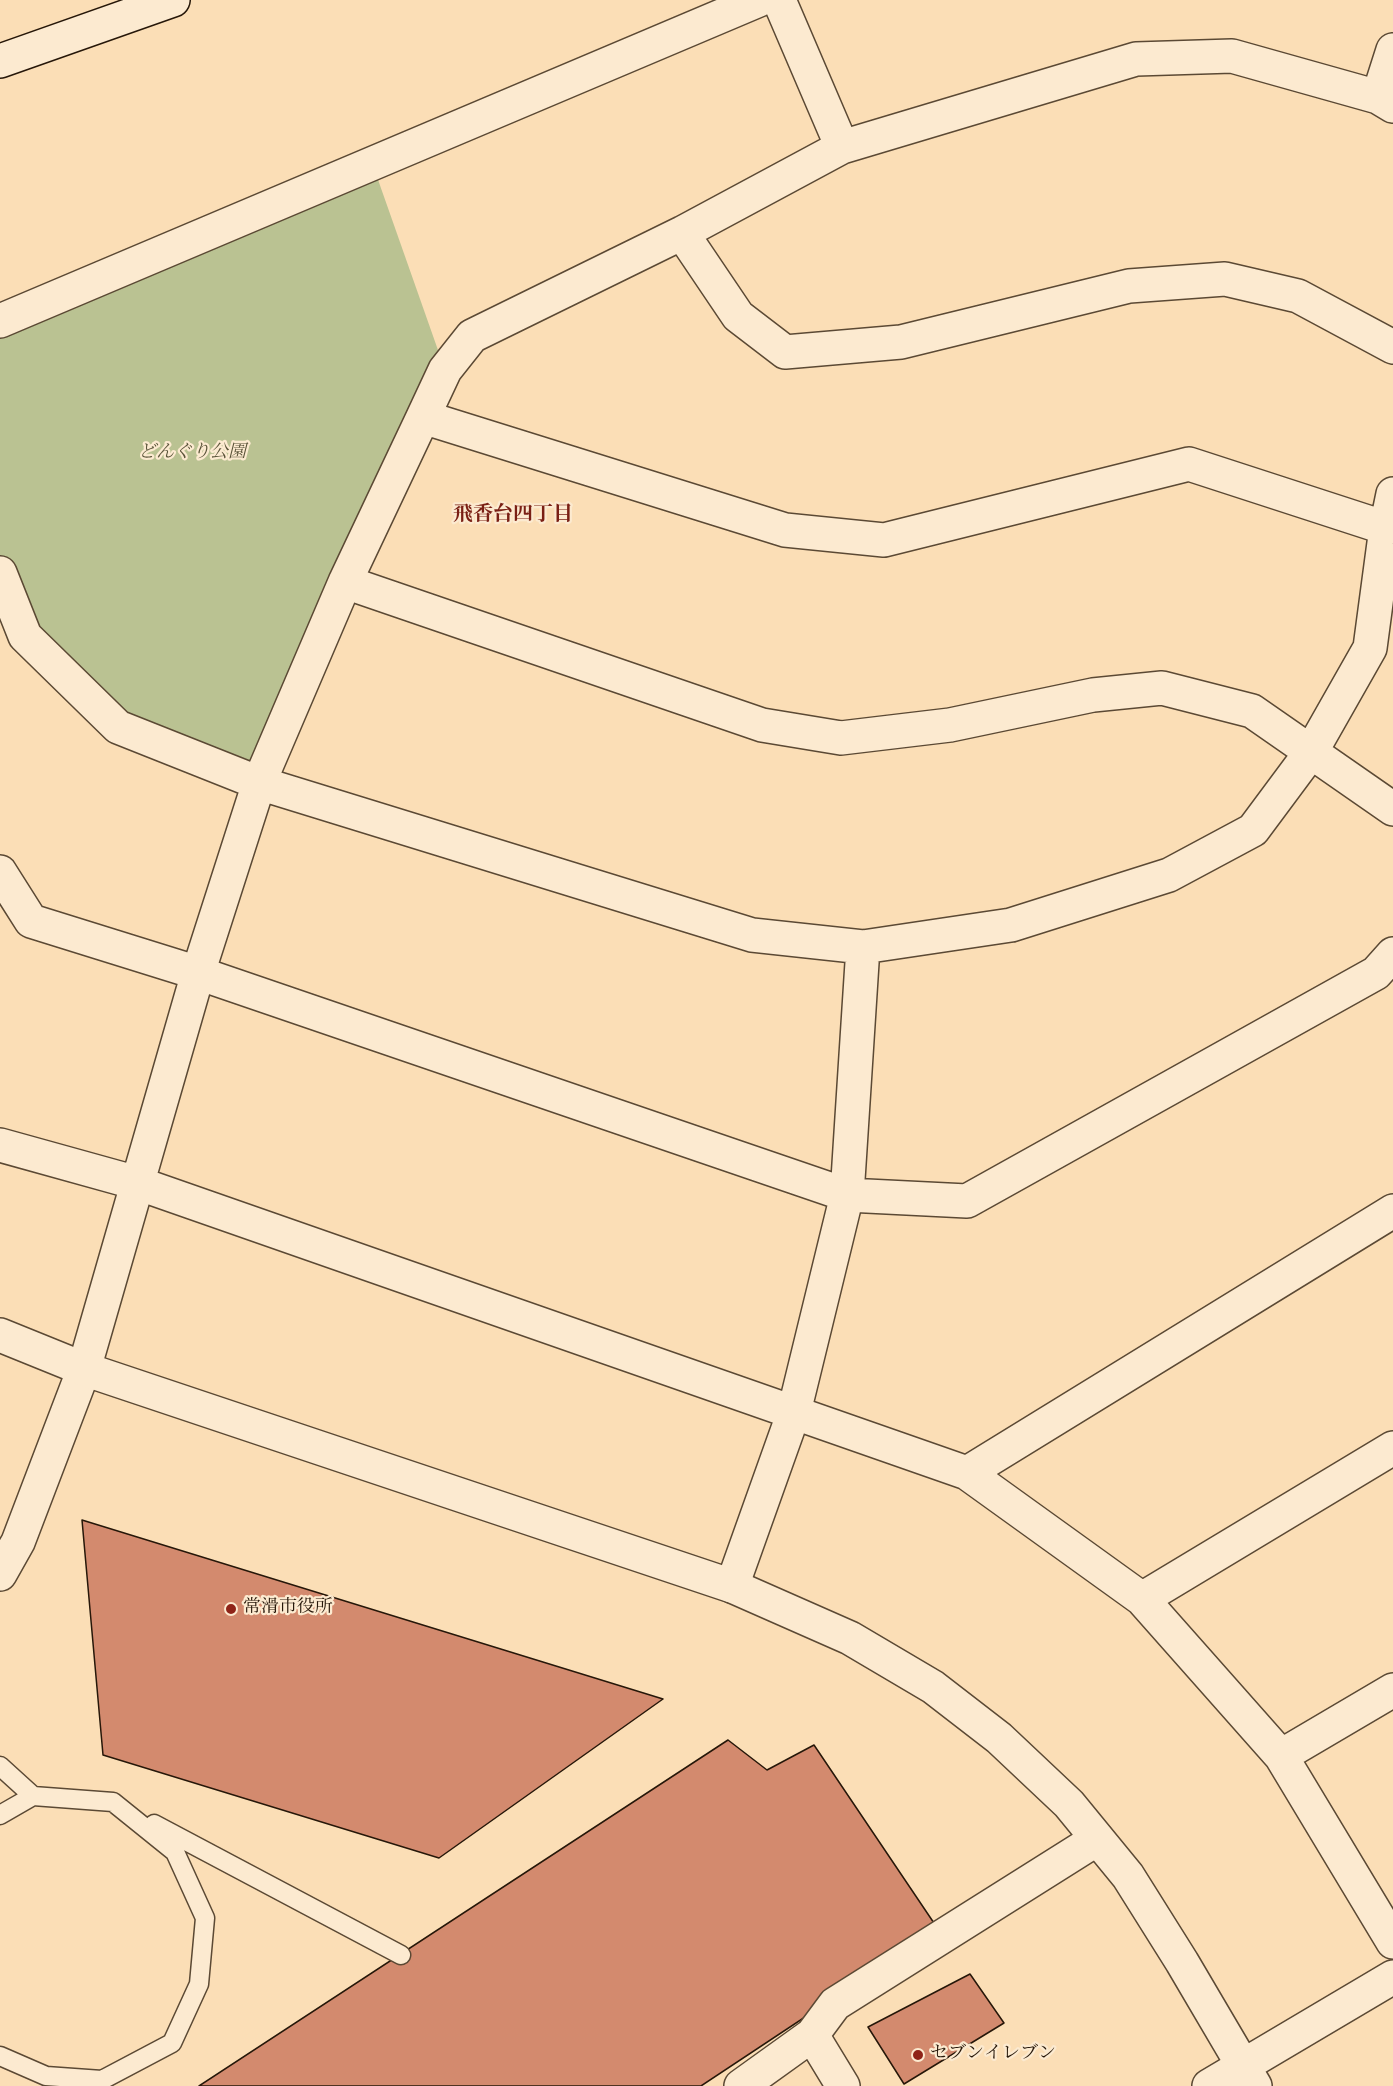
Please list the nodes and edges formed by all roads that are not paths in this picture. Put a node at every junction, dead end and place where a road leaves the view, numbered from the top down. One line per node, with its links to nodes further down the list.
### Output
1 (173, 0): 5 (street)
2 (759, 0): 9 (street)
3 (779, 0): 7 (street)
4 (1393, 50): 6 (street)
5 (0, 61)
6 (1385, 101): 7 (street)
7 (842, 147): 8 (street)
8 (682, 233): 10 (street); 11 (street)
9 (0, 321)
10 (1393, 347)
11 (423, 417): 13 (street); 15 (street)
12 (1393, 494): 13 (street)
13 (1386, 528): 16 (street)
14 (0, 573): 17 (street)
15 (345, 582): 16 (street); 17 (street)
16 (1311, 752): 18 (street); 20 (street)
17 (259, 783): 20 (street); 22 (street)
18 (1393, 809)
19 (0, 872): 22 (street)
20 (863, 947): 25 (street)
21 (1393, 954): 25 (street)
22 (198, 973): 24 (street); 25 (street)
23 (0, 1145): 24 (street)
24 (137, 1184): 28 (street); 29 (street)
25 (847, 1195): 29 (street)
26 (1393, 1211): 31 (street)
27 (0, 1335): 28 (street)
28 (84, 1369): 32 (street); 33 (street)
29 (794, 1412): 31 (street); 33 (street)
30 (1393, 1448): 34 (street)
31 (967, 1473): 34 (street)
32 (0, 1574)
33 (732, 1586): 41 (street)
34 (1142, 1599): 36 (street)
35 (1393, 1690): 36 (street)
36 (1281, 1756): 42 (street)
37 (0, 1766): 38 (lane)
38 (33, 1796): 39 (lane); 40 (lane)
39 (113, 1803): 43 (lane); 46 (lane)
40 (0, 1815)
41 (1097, 1839): 45 (street); 47 (street)
42 (1393, 1942)
43 (401, 1955)
44 (1393, 1977): 47 (street)
45 (812, 2035): 48 (street); 49 (street)
46 (0, 2056)
47 (1250, 2075): 50 (street)
48 (741, 2086)
49 (843, 2086)
50 (1209, 2086)

